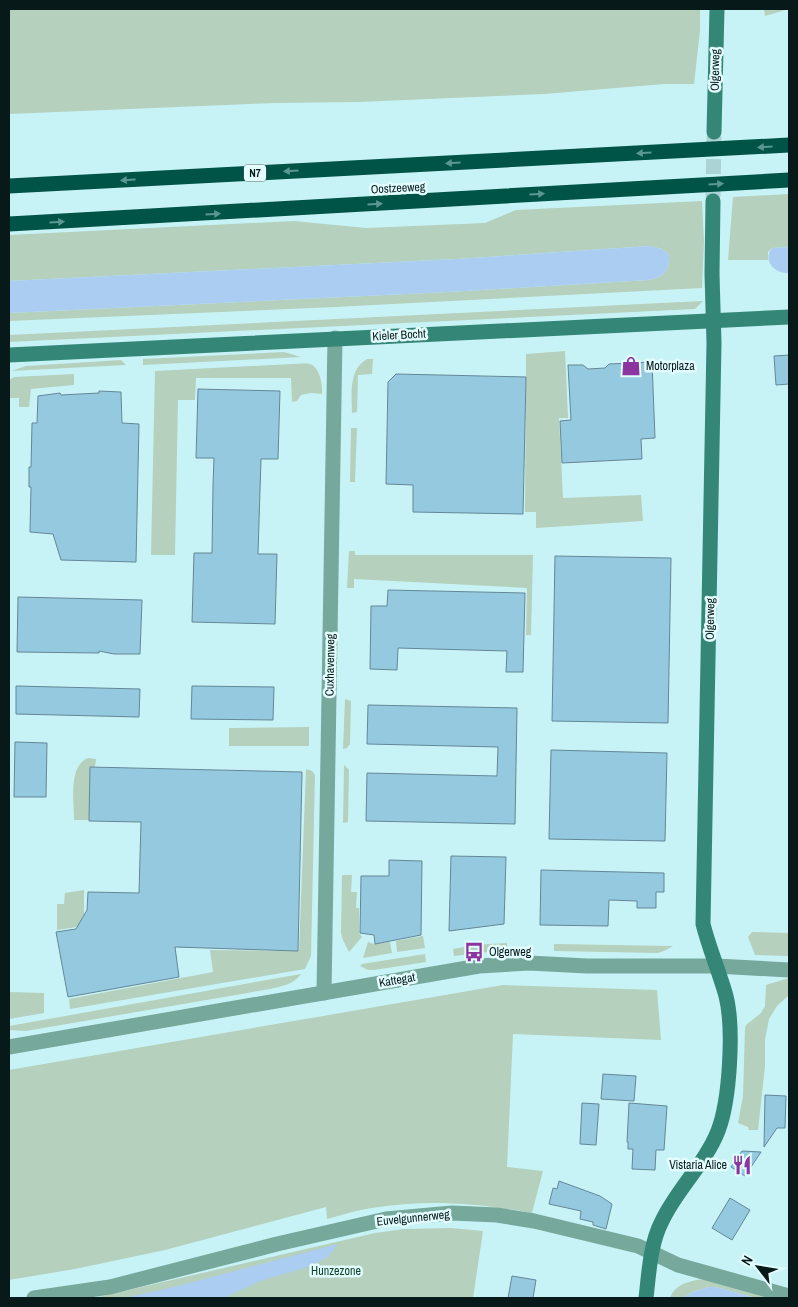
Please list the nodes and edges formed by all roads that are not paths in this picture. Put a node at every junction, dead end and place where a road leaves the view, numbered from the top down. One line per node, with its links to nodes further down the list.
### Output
1 (716, 9): 2 (street, Olgerweg)
2 (714, 132)
3 (789, 145): 5 (highway, Oostzeeweg / N7, one-way to 5)
4 (789, 180): 7 (highway, Oostzeeweg, one-way to 4)
5 (9, 186)
6 (713, 202): 9 (street, Olgerweg)
7 (9, 224)
8 (789, 317): 9 (street, Kieler Bocht)
9 (713, 319): 10 (street, Kieler Bocht); 12 (street, Olgerweg)
10 (335, 338): 11 (street, Kieler Bocht); 14 (street, Cuxhavenweg)
11 (9, 355)
12 (716, 966): 13 (street, Kattegat); 14 (street, Kattegat); 16 (street, Olgerweg)
13 (789, 970)
14 (324, 993): 15 (street, Kattegat)
15 (9, 1047)
16 (652, 1253): 17 (street, Euvelgunnerweg); 18 (street, Euvelgunnerweg); 19 (street, Olgerweg)
17 (789, 1296)
18 (34, 1298)
19 (646, 1298)

